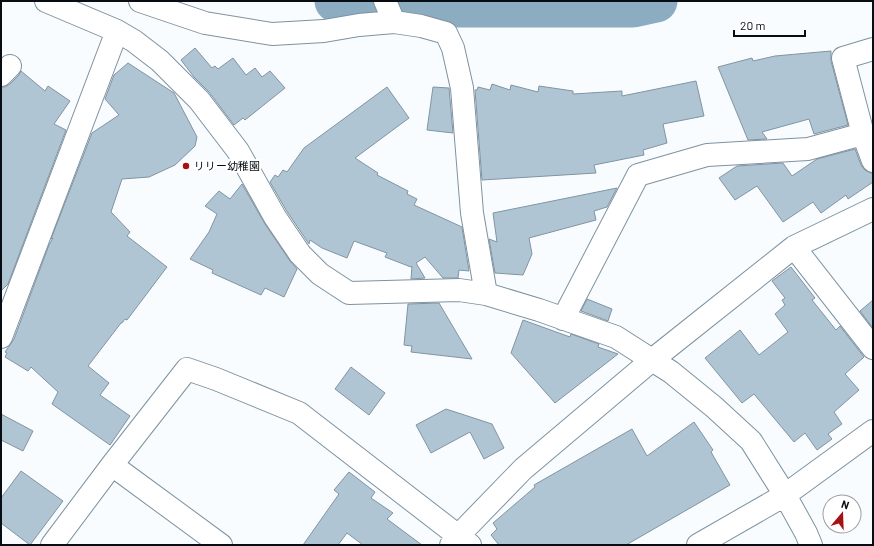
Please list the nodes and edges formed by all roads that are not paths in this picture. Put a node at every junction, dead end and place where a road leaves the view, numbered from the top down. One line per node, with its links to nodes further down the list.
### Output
1 (46, 1): 5 (street)
2 (140, 1): 4 (street)
3 (385, 1): 4 (street)
4 (394, 22): 11 (street)
5 (117, 31): 11 (street); 13 (street)
6 (873, 49): 7 (street)
7 (863, 134): 8 (street); 12 (street)
8 (873, 161)
9 (873, 210): 10 (street)
10 (794, 247): 14 (street); 15 (street)
11 (486, 294): 12 (street)
12 (563, 319): 15 (street)
13 (2, 330)
14 (873, 348)
15 (652, 360): 18 (street); 19 (street)
16 (873, 431): 18 (street)
17 (112, 465): 19 (street); 20 (street); 21 (street)
18 (785, 495): 22 (street); 23 (street)
19 (460, 542)
20 (52, 545)
21 (221, 545)
22 (698, 545)
23 (811, 545)

